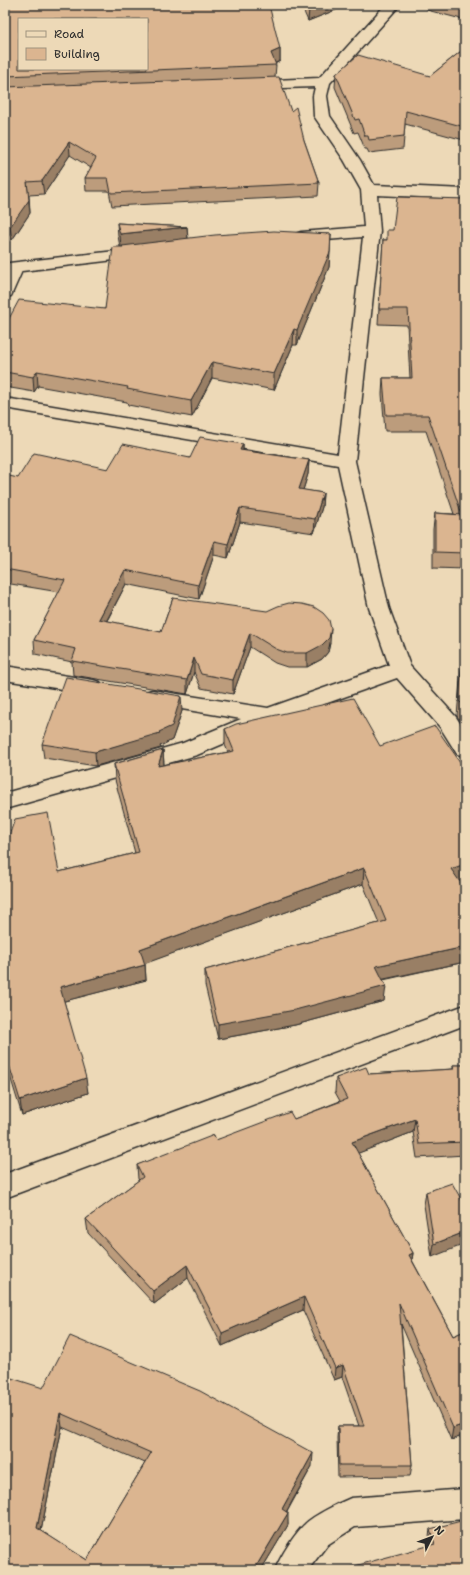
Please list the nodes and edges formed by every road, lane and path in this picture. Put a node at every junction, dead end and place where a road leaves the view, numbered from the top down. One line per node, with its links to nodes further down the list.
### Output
1 (393, 5): 2 (street)
2 (323, 82): 3 (street); 4 (street)
3 (236, 85)
4 (369, 190): 5 (street); 6 (street)
5 (465, 194)
6 (372, 231): 7 (street); 12 (street)
7 (285, 238)
8 (153, 251): 9 (street)
9 (10, 267): 10 (street)
10 (5, 292)
11 (5, 403): 12 (street)
12 (346, 461): 13 (street)
13 (402, 669): 17 (street); 18 (street)
14 (5, 673): 15 (street)
15 (114, 691)
16 (137, 694): 17 (street)
17 (269, 716): 19 (street)
18 (465, 748)
19 (5, 802)
20 (465, 1015): 21 (street)
21 (5, 1186)
22 (465, 1504): 23 (street)
23 (290, 1570)

